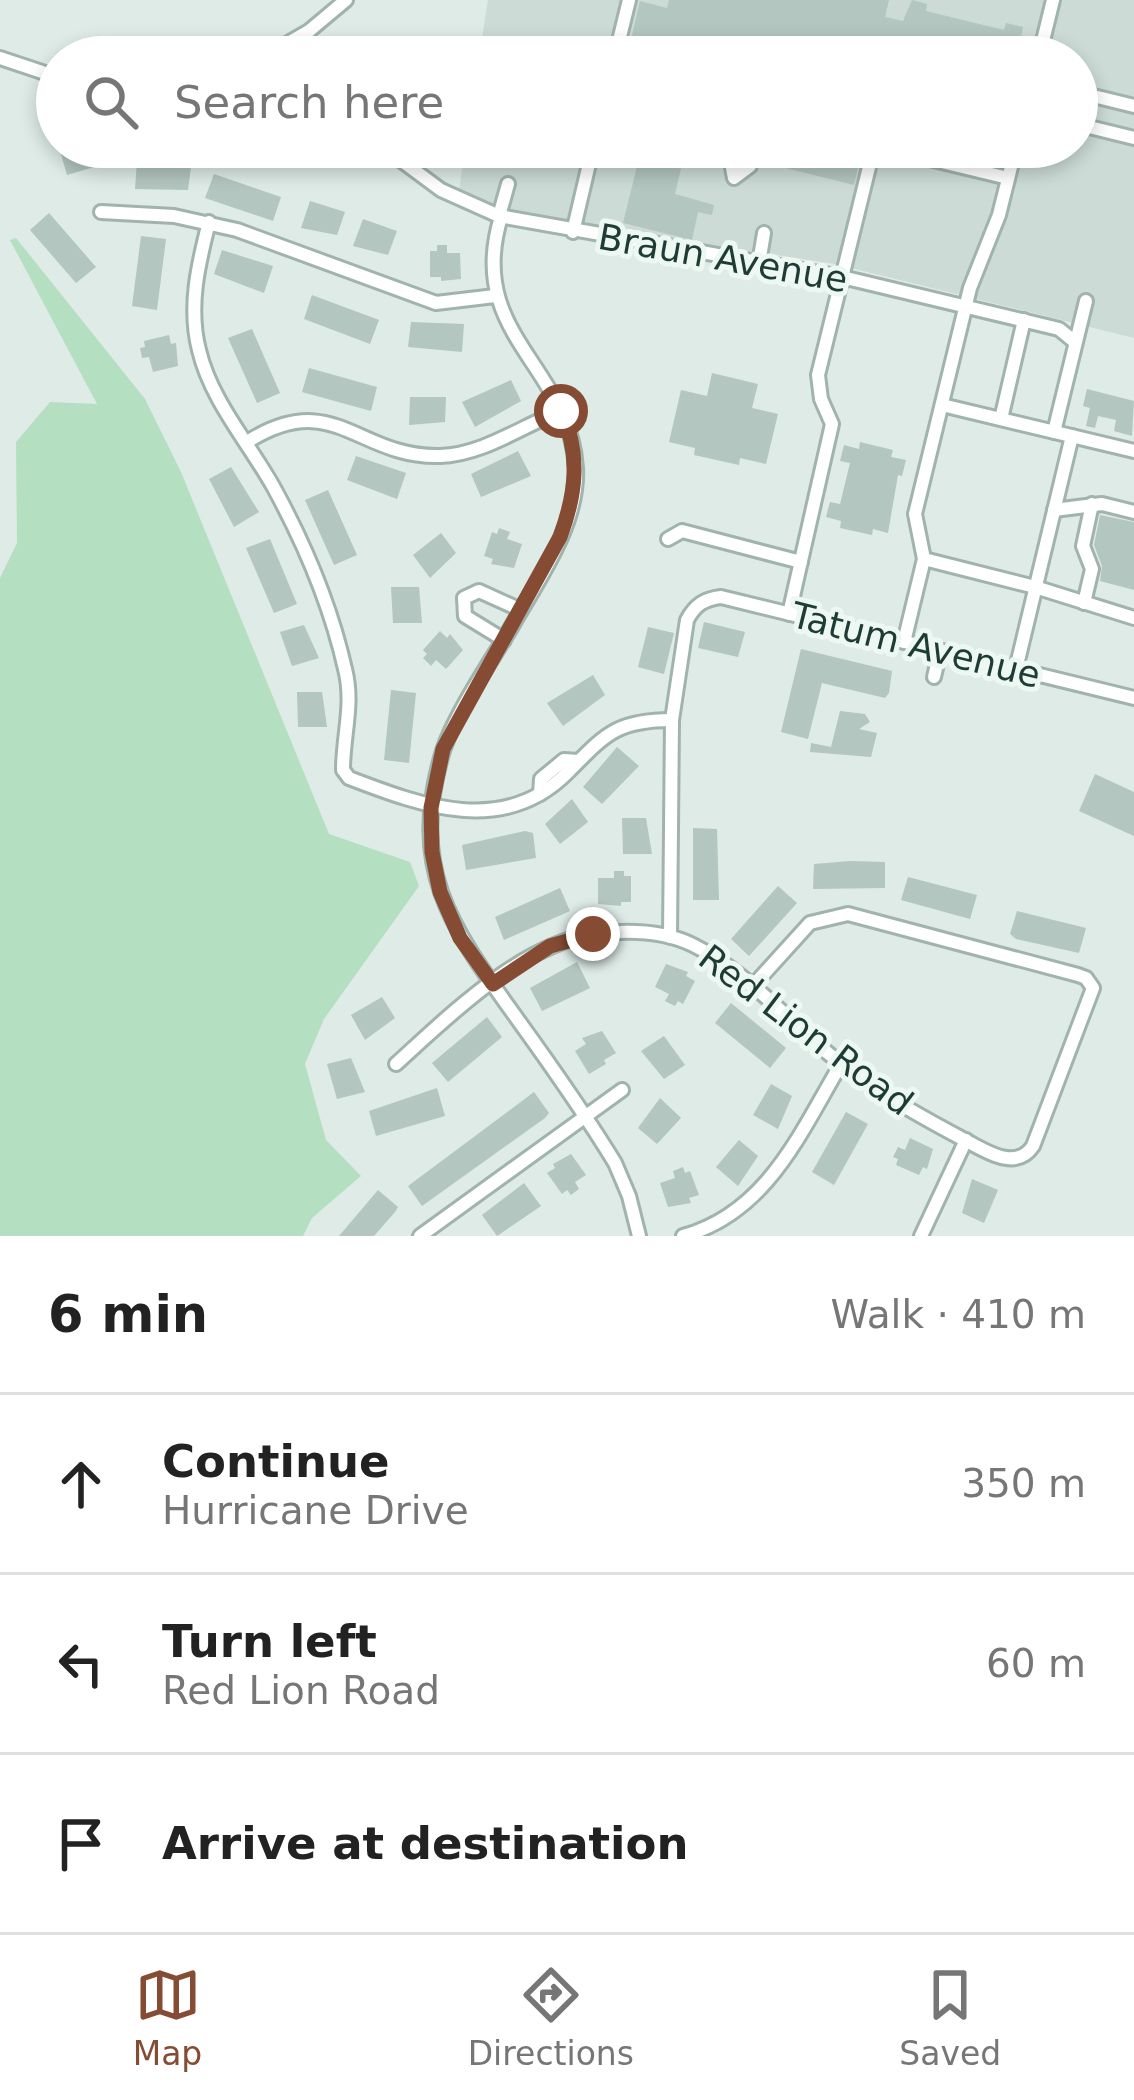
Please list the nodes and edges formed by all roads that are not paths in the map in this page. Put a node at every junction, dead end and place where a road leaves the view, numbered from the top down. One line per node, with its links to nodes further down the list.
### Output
1 (346, 0): 4 (street)
2 (629, 0): 5 (street)
3 (1053, 0): 6 (street)
4 (308, 36)
5 (620, 36)
6 (1044, 36)
7 (0, 58): 8 (street)
8 (36, 70)
9 (1098, 97): 10 (street)
10 (1134, 106)
11 (1098, 129): 12 (street)
12 (1134, 138)
13 (411, 168): 21 (street, Braun Avenue)
14 (588, 168): 23 (street)
15 (869, 168): 26 (street)
16 (967, 168): 18 (street)
17 (1011, 168): 18 (street)
18 (1008, 178): 29 (street)
19 (508, 184): 21 (street)
20 (100, 212): 22 (street)
21 (500, 216): 23 (street, Braun Avenue); 27 (street)
22 (208, 223): 27 (street); 37 (street)
23 (573, 232): 25 (street, Braun Avenue)
24 (764, 233): 25 (street)
25 (759, 263): 26 (street, Braun Avenue)
26 (842, 277): 29 (street, Braun Avenue); 44 (street)
27 (495, 296): 33 (street)
28 (1085, 301): 31 (street)
29 (966, 306): 30 (street, Braun Avenue); 32 (street)
30 (1024, 320): 31 (street, Braun Avenue); 34 (street)
31 (1076, 342): 35 (street)
32 (942, 405): 34 (street); 43 (street)
33 (561, 411): 37 (street); 47 (street)
34 (1000, 419): 35 (street)
35 (1054, 432): 36 (street)
36 (1072, 436): 38 (street); 40 (street)
37 (247, 442): 57 (street)
38 (1134, 452)
39 (1092, 504): 40 (street); 41 (street); 46 (street)
40 (1054, 510): 45 (street)
41 (1134, 512)
42 (668, 538): 44 (street)
43 (924, 559): 45 (street); 51 (street)
44 (801, 562): 48 (street)
45 (1035, 587): 46 (street); 53 (street)
46 (1084, 603): 49 (street)
47 (521, 610): 50 (street); 50 (street)
48 (789, 614): 51 (street, Tatum Avenue); 56 (street, Tatum Avenue)
49 (1134, 618)
50 (504, 640): 57 (street)
51 (904, 642): 52 (street, Tatum Avenue)
52 (940, 650): 53 (street, Tatum Avenue); 54 (street)
53 (1016, 669): 55 (street, Tatum Avenue)
54 (934, 677)
55 (1134, 698)
56 (672, 720): 57 (street); 58 (street)
57 (431, 808): 59 (street)
58 (670, 937): 59 (street, Red Lion Road); 60 (street, Red Lion Road)
59 (493, 984): 61 (street, Red Lion Road); 64 (street)
60 (752, 988): 62 (street, Red Lion Road); 65 (street, Red Lion Road)
61 (395, 1064)
62 (842, 1064): 65 (street, Red Lion Road); 68 (street)
63 (622, 1090): 64 (street)
64 (586, 1116): 66 (street); 67 (street)
65 (966, 1140): 69 (street)
66 (420, 1236)
67 (639, 1236)
68 (683, 1236)
69 (921, 1236)

